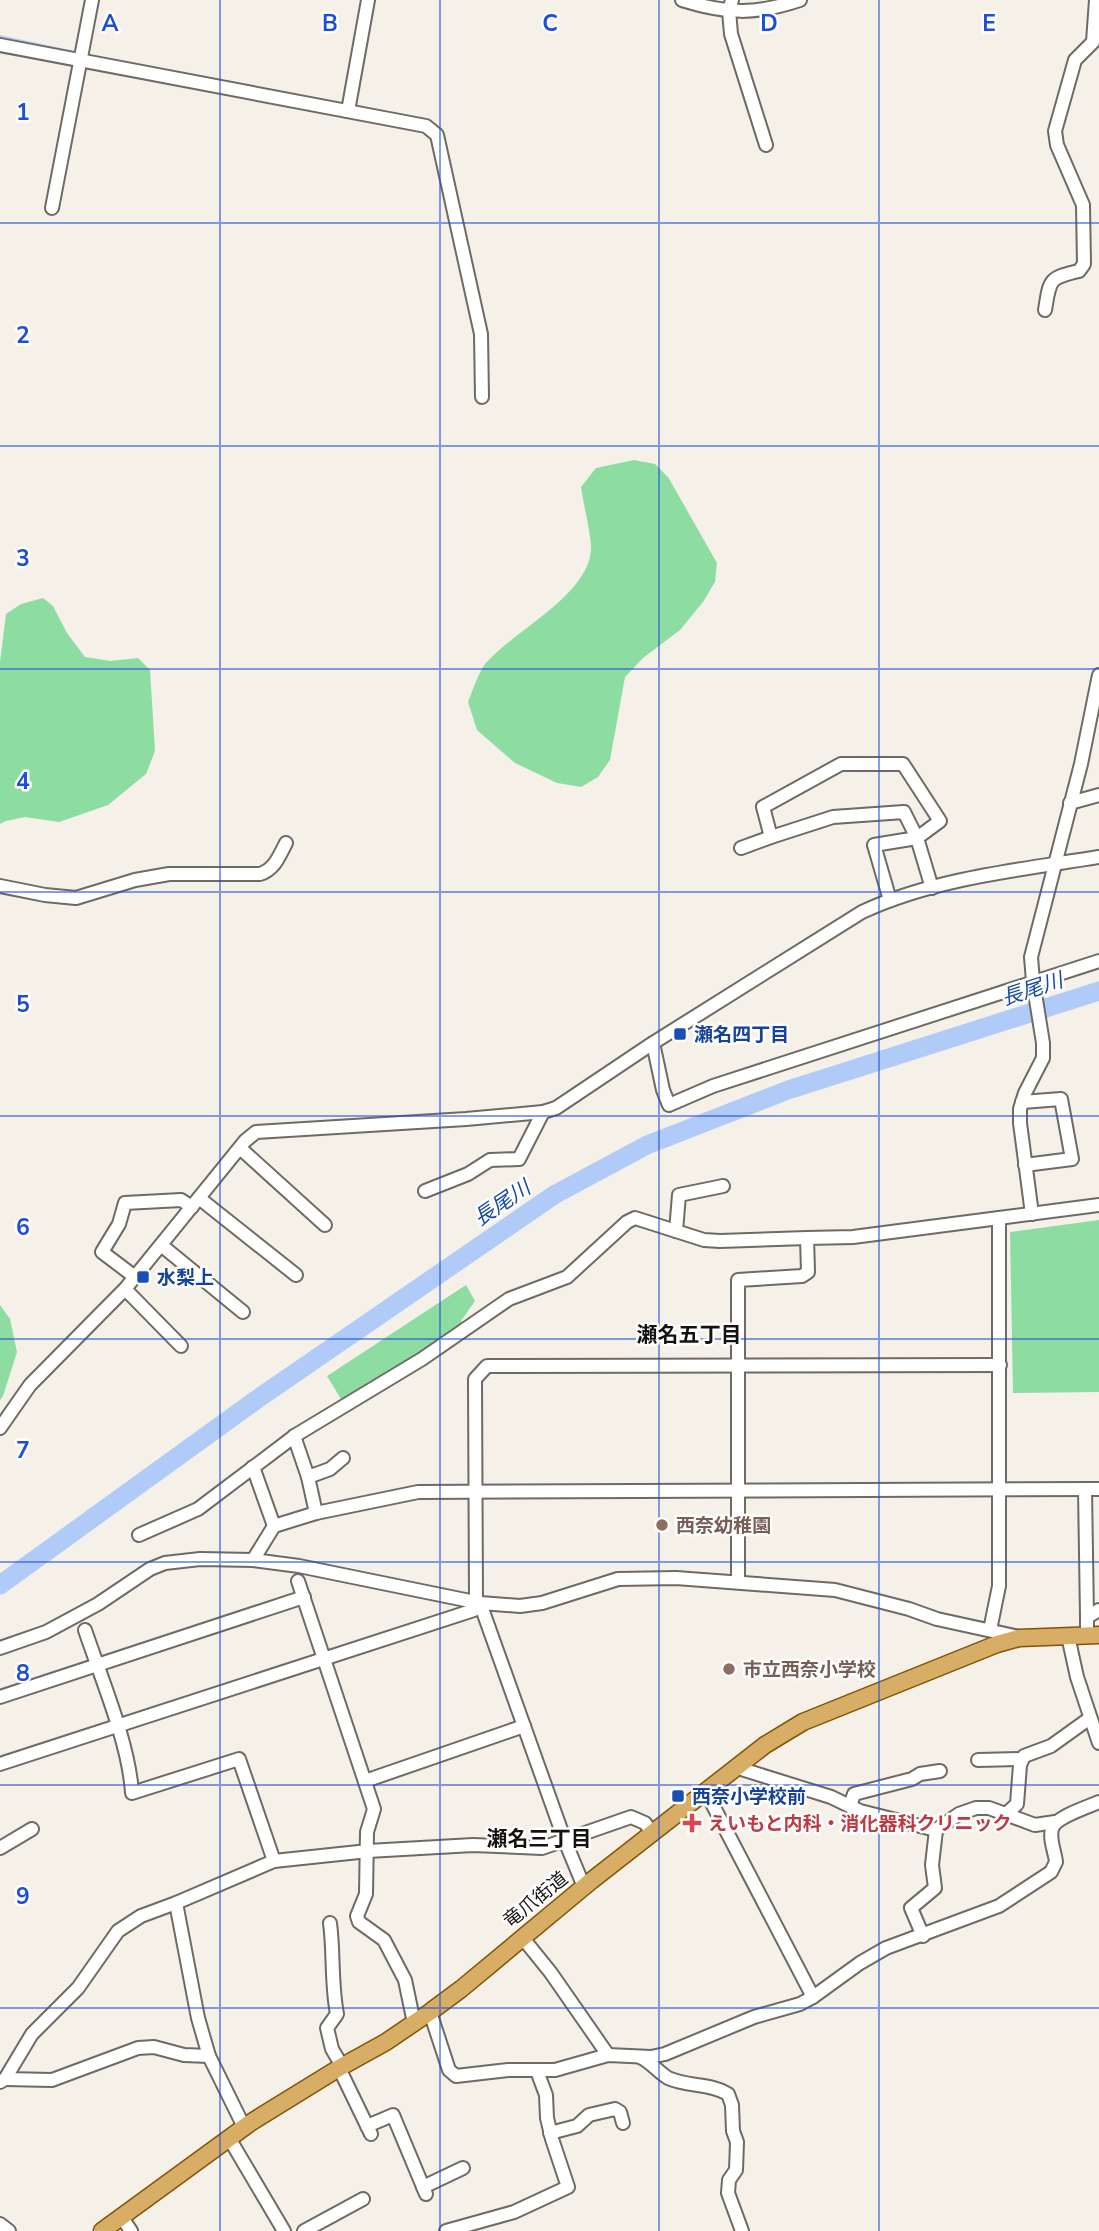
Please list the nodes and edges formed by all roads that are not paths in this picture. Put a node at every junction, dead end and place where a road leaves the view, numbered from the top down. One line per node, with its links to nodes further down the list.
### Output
1 (92, 0): 8 (street)
2 (368, 0): 9 (street)
3 (682, 0): 6 (street)
4 (800, 0): 6 (street)
5 (1096, 0): 12 (street)
6 (730, 5): 10 (street)
7 (0, 45): 8 (street)
8 (80, 60): 9 (street); 11 (street)
9 (348, 111): 13 (street)
10 (766, 145)
11 (52, 208)
12 (1045, 310)
13 (482, 397)
14 (1099, 675): 16 (street)
15 (1099, 795): 16 (street)
16 (1070, 803): 22 (street)
17 (771, 837): 18 (street); 18 (street); 20 (street)
18 (917, 838): 24 (street); 25 (street)
19 (286, 843): 23 (street)
20 (741, 848)
21 (1099, 857): 22 (street)
22 (1053, 865): 24 (street); 27 (street)
23 (0, 886)
24 (932, 888): 25 (street)
25 (891, 900): 28 (street)
26 (1099, 961): 27 (street)
27 (1032, 981): 28 (street); 29 (street)
28 (653, 1043): 30 (street)
29 (1022, 1102): 32 (street); 32 (street)
30 (543, 1112): 31 (street); 34 (street)
31 (240, 1148): 35 (street); 39 (street)
32 (1026, 1165): 37 (street)
33 (723, 1186): 40 (street)
34 (425, 1191)
35 (195, 1203): 42 (street); 43 (street); 44 (street)
36 (1099, 1205): 37 (street)
37 (1032, 1214): 38 (street)
38 (999, 1218): 41 (street); 49 (street)
39 (325, 1225)
40 (676, 1231): 41 (street); 51 (street)
41 (807, 1238): 48 (street)
42 (161, 1245): 44 (street); 46 (street)
43 (296, 1275)
44 (135, 1277): 45 (street)
45 (125, 1289): 47 (street); 50 (street)
46 (243, 1312)
47 (181, 1346)
48 (738, 1365): 49 (street); 58 (street); 59 (street)
49 (1000, 1365): 55 (street)
50 (0, 1428)
51 (294, 1436): 53 (street); 54 (street)
52 (343, 1458): 54 (street)
53 (253, 1467): 61 (street); 62 (street)
54 (308, 1476): 60 (street)
55 (1000, 1489): 56 (street); 58 (street); 71 (street)
56 (1085, 1489): 57 (street); 69 (street)
57 (1099, 1489)
58 (739, 1491): 59 (street); 65 (street)
59 (477, 1492): 60 (street); 67 (street)
60 (316, 1513): 61 (street)
61 (274, 1526): 63 (street)
62 (139, 1535)
63 (253, 1560): 67 (street); 75 (street)
64 (298, 1581): 66 (street)
65 (738, 1582): 67 (street); 71 (street)
66 (304, 1597): 76 (street); 77 (street)
67 (478, 1602): 76 (street); 81 (street)
68 (1099, 1610): 69 (street)
69 (1087, 1617): 72 (street)
70 (85, 1630): 77 (street)
71 (990, 1630): 74 (street)
72 (1093, 1635): 73 (main road, 竜爪街道)
73 (1068, 1636): 74 (main road, 竜爪街道); 79 (street)
74 (1019, 1638): 86 (main road, 竜爪街道)
75 (0, 1648)
76 (325, 1659): 80 (street); 88 (street)
77 (97, 1665): 78 (street); 80 (street)
78 (0, 1696)
79 (1090, 1718): 82 (street); 83 (street)
80 (118, 1726): 85 (street); 100 (street)
81 (524, 1726): 88 (street); 97 (street)
82 (1099, 1743)
83 (1022, 1759): 84 (street); 92 (street)
84 (978, 1760)
85 (0, 1764)
86 (736, 1767): 89 (main road, 竜爪街道); 91 (street)
87 (940, 1771): 91 (street)
88 (365, 1781): 99 (street)
89 (705, 1790): 96 (main road, 竜爪街道); 106 (street)
90 (1099, 1802): 93 (street)
91 (850, 1806): 95 (street)
92 (1005, 1815): 93 (street); 95 (street)
93 (1055, 1822): 104 (street)
94 (32, 1829): 98 (street)
95 (936, 1830): 104 (street)
96 (653, 1834): 97 (street); 101 (main road, 竜爪街道)
97 (565, 1841): 99 (street); 101 (street)
98 (0, 1848)
99 (368, 1851): 100 (street); 108 (street)
100 (274, 1861): 102 (street)
101 (584, 1886): 105 (main road, 竜爪街道)
102 (176, 1903): 110 (street); 114 (street)
103 (330, 1923): 112 (street)
104 (923, 1936): 106 (street)
105 (522, 1937): 107 (main road, 竜爪街道); 109 (street)
106 (813, 1997): 111 (street)
107 (430, 2012): 108 (main road, 竜爪街道); 113 (street)
108 (414, 2023): 112 (main road, 竜爪街道)
109 (608, 2055): 111 (street); 113 (street)
110 (209, 2056): 114 (street); 116 (street)
111 (637, 2056): 129 (street)
112 (340, 2067): 116 (main road, 竜爪街道); 119 (street)
113 (537, 2071): 117 (street)
114 (2, 2080)
115 (623, 2123): 117 (street)
116 (244, 2127): 118 (main road, 竜爪街道)
117 (550, 2133): 128 (street)
118 (229, 2138): 121 (main road, 竜爪街道); 126 (street)
119 (463, 2168)
120 (363, 2199): 127 (street)
121 (121, 2216): 124 (main road, 竜爪街道); 125 (street)
122 (0, 2224): 123 (street)
123 (9, 2231)
124 (102, 2231)
125 (131, 2231)
126 (284, 2231)
127 (304, 2231)
128 (446, 2231)
129 (742, 2231)

